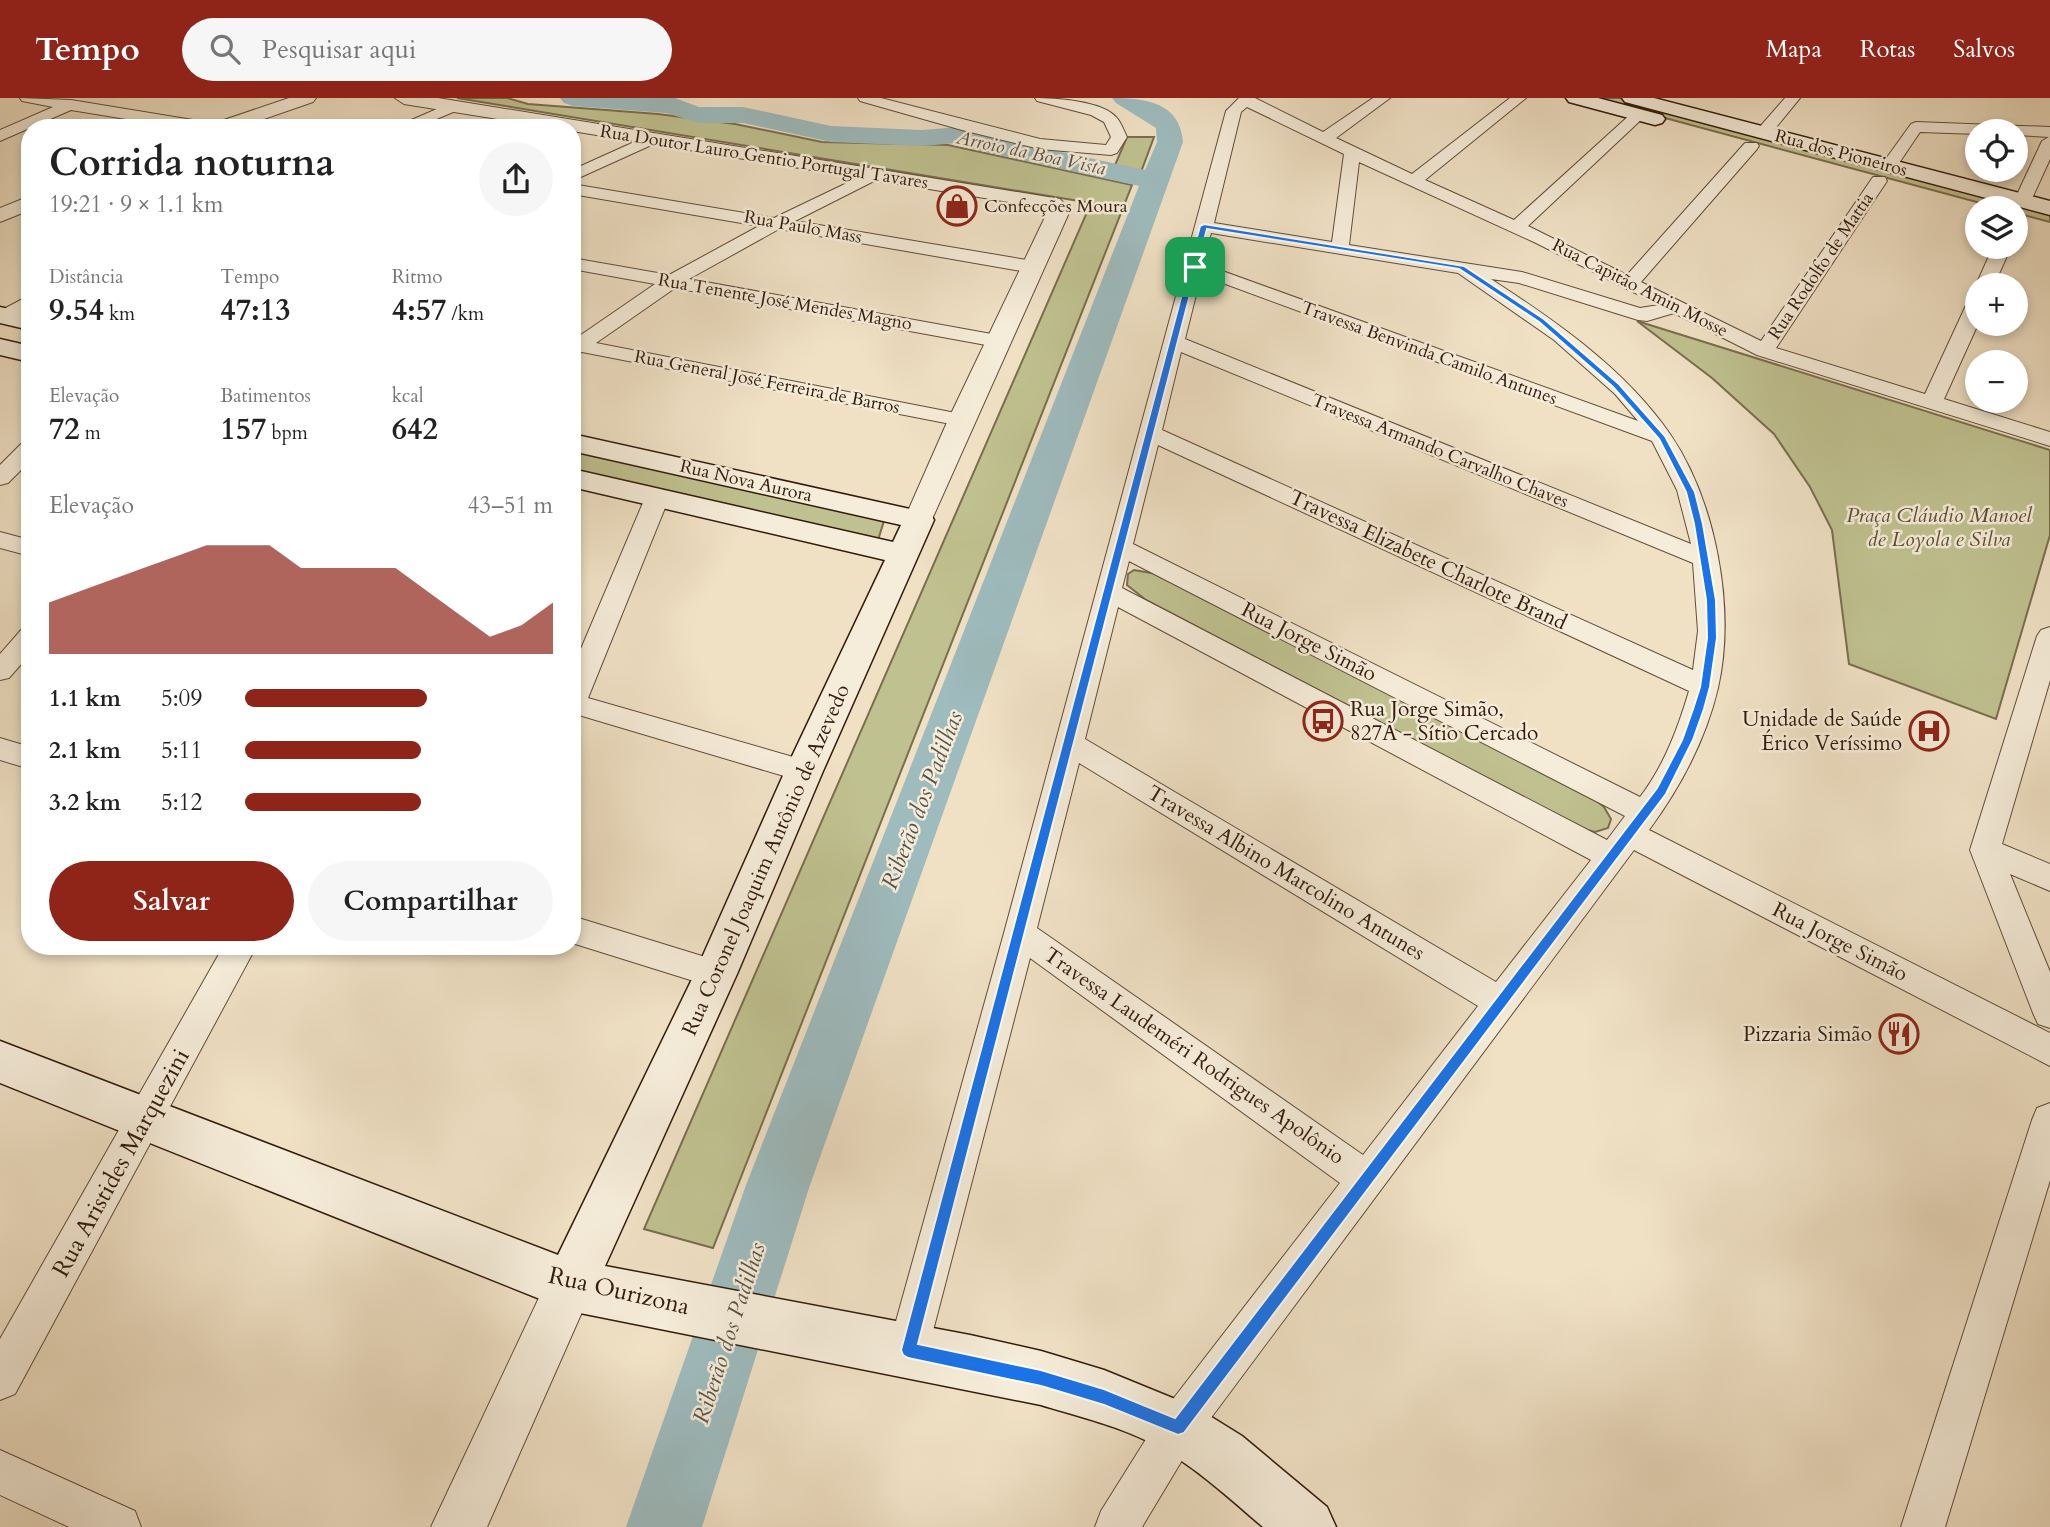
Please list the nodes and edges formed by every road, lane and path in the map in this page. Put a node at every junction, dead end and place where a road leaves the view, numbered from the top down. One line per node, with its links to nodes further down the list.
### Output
1 (27, 98): 13 (street)
2 (85, 98): 13 (street)
3 (307, 98): 17 (street)
4 (404, 98): 14 (street, Rua Doutor Lauro Gentio Portugal Tavares)
5 (865, 98): 6 (street)
6 (1042, 98)
7 (1383, 98): 25 (street)
8 (1519, 98): 32 (street)
9 (1576, 98): 12 (main road, Rua dos Pioneiros)
10 (1793, 98): 26 (street)
11 (1247, 99): 25 (street, Rua Capitão Amin Mosse); 45 (street)
12 (1644, 103): 26 (main road, Rua dos Pioneiros); 46 (street)
13 (69, 105): 15 (street); 16 (street)
14 (453, 107): 18 (street); 19 (street, Rua Doutor Lauro Gentio Portugal Tavares)
15 (38, 119)
16 (155, 119)
17 (245, 119)
18 (423, 119)
19 (528, 119)
20 (21, 127): 23 (street)
21 (581, 128): 24 (street, Rua Doutor Lauro Gentio Portugal Tavares)
22 (2050, 132): 30 (street, Rua Rodolfo de Mattia)
23 (0, 136)
24 (652, 139): 29 (street); 31 (street, Rua Doutor Lauro Gentio Portugal Tavares)
25 (1324, 139): 28 (street, Rua Capitão Amin Mosse)
26 (1757, 139): 30 (main road, Rua dos Pioneiros); 53 (street)
27 (2050, 141): 35 (street)
28 (1352, 153): 32 (street, Rua Capitão Amin Mosse); 47 (street)
29 (581, 172)
30 (1884, 173): 34 (main road, Rua dos Pioneiros); 37 (main road, Rua dos Pioneiros); 61 (street, Rua Rodolfo de Mattia)
31 (874, 175): 36 (street, Rua Doutor Lauro Gentio Portugal Tavares); 43 (street)
32 (1413, 181): 46 (street, Rua Capitão Amin Mosse)
33 (581, 190): 43 (street, Rua Paulo Mass)
34 (1965, 196)
35 (2025, 196)
36 (1041, 200): 49 (street, Rua Coronel Joaquim Antônio de Azevedo)
37 (1965, 201)
38 (21, 206): 42 (street)
39 (2050, 208): 40 (main road, Rua dos Pioneiros)
40 (2028, 210)
41 (2028, 215): 44 (main road, Rua dos Pioneiros)
42 (0, 216)
43 (779, 222): 49 (street, Rua Paulo Mass); 52 (street)
44 (2050, 225)
45 (1204, 226): 47 (street); 50 (street)
46 (1517, 227): 53 (street, Rua Capitão Amin Mosse)
47 (1339, 248): 51 (street)
48 (581, 265): 52 (street, Rua Tenente José Mendes Magno)
49 (1033, 267): 57 (street, Rua Coronel Joaquim Antônio de Azevedo)
50 (1195, 267): 58 (street); 66 (street, Travessa Benvinda Camilo Antunes)
51 (1461, 267): 54 (street); 66 (street)
52 (672, 281): 56 (street); 57 (street, Rua Tenente José Mendes Magno)
53 (1629, 284): 54 (street, Rua Capitão Amin Mosse)
54 (1674, 307): 61 (street, Rua Capitão Amin Mosse)
55 (1965, 329): 63 (street)
56 (581, 341)
57 (997, 341): 64 (street, Rua Coronel Joaquim Antônio de Azevedo)
58 (1175, 342): 65 (street); 77 (street, Travessa Armando Carvalho Chaves)
59 (0, 347): 62 (main road)
60 (581, 347): 64 (street, Rua General José Ferreira de Barros)
61 (1763, 351): 63 (street, Rua Capitão Amin Mosse)
62 (21, 352)
63 (1931, 402): 67 (street, Rua Capitão Amin Mosse)
64 (961, 420): 73 (street, Rua Coronel Joaquim Antônio de Azevedo)
65 (1151, 433): 76 (street); 83 (street, Travessa Elizabete Charlote Brand)
66 (1662, 438): 77 (street)
67 (2050, 439)
68 (581, 445): 73 (main road, Rua Nova Aurora)
69 (21, 457): 70 (street)
70 (0, 478)
71 (581, 480): 72 (main road, Rua Nova Aurora)
72 (657, 498): 73 (main road, Rua Nova Aurora); 82 (street)
73 (912, 538): 88 (main road, Rua Coronel Joaquim Antônio de Azevedo)
74 (0, 540): 75 (street)
75 (21, 546)
76 (1121, 547): 78 (street); 89 (street, Rua Jorge Simão)
77 (1705, 559): 83 (street)
78 (1110, 592): 85 (street); 89 (street, Rua Jorge Simão)
79 (2050, 636): 90 (street)
80 (21, 646): 81 (street)
81 (0, 671)
82 (581, 681)
83 (1705, 687): 89 (street)
84 (581, 706): 88 (street)
85 (1070, 744): 93 (street); 96 (street, Travessa Albino Marcolino Antunes)
86 (0, 749): 87 (street)
87 (21, 755)
88 (803, 771): 95 (main road, Rua Coronel Joaquim Antônio de Azevedo)
89 (1629, 834): 96 (street); 98 (street, Rua Jorge Simão)
90 (1985, 850): 91 (street); 97 (street)
91 (2050, 878)
92 (581, 932): 95 (street)
93 (1020, 933): 102 (street, Travessa Laudeméri Rodrigues Apolônio); 106 (street)
94 (236, 955): 100 (street, Rua Aristides Marquezini)
95 (716, 974): 103 (main road, Rua Coronel Joaquim Antônio de Azevedo)
96 (1502, 1003): 102 (street)
97 (2050, 1013)
98 (2050, 1050)
99 (0, 1062): 100 (main road, Rua Ourizona)
100 (146, 1119): 104 (main road, Rua Ourizona); 107 (street, Rua Aristides Marquezini)
101 (2050, 1119): 114 (street)
102 (1367, 1180): 108 (street)
103 (594, 1231): 104 (main road); 105 (main road, Rua Coronel Joaquim Antônio de Azevedo)
104 (510, 1261): 105 (main road, Rua Ourizona)
105 (570, 1285): 106 (main road, Rua Ourizona); 111 (street, Rua Coronel Joaquim Antônio de Azevedo)
106 (908, 1350): 108 (main road, Rua Ourizona)
107 (0, 1379)
108 (1178, 1427): 112 (street); 113 (main road, Rua Ourizona)
109 (0, 1472): 110 (street)
110 (119, 1527)
111 (459, 1527)
112 (1116, 1527)
113 (1307, 1527)
114 (1923, 1527)

